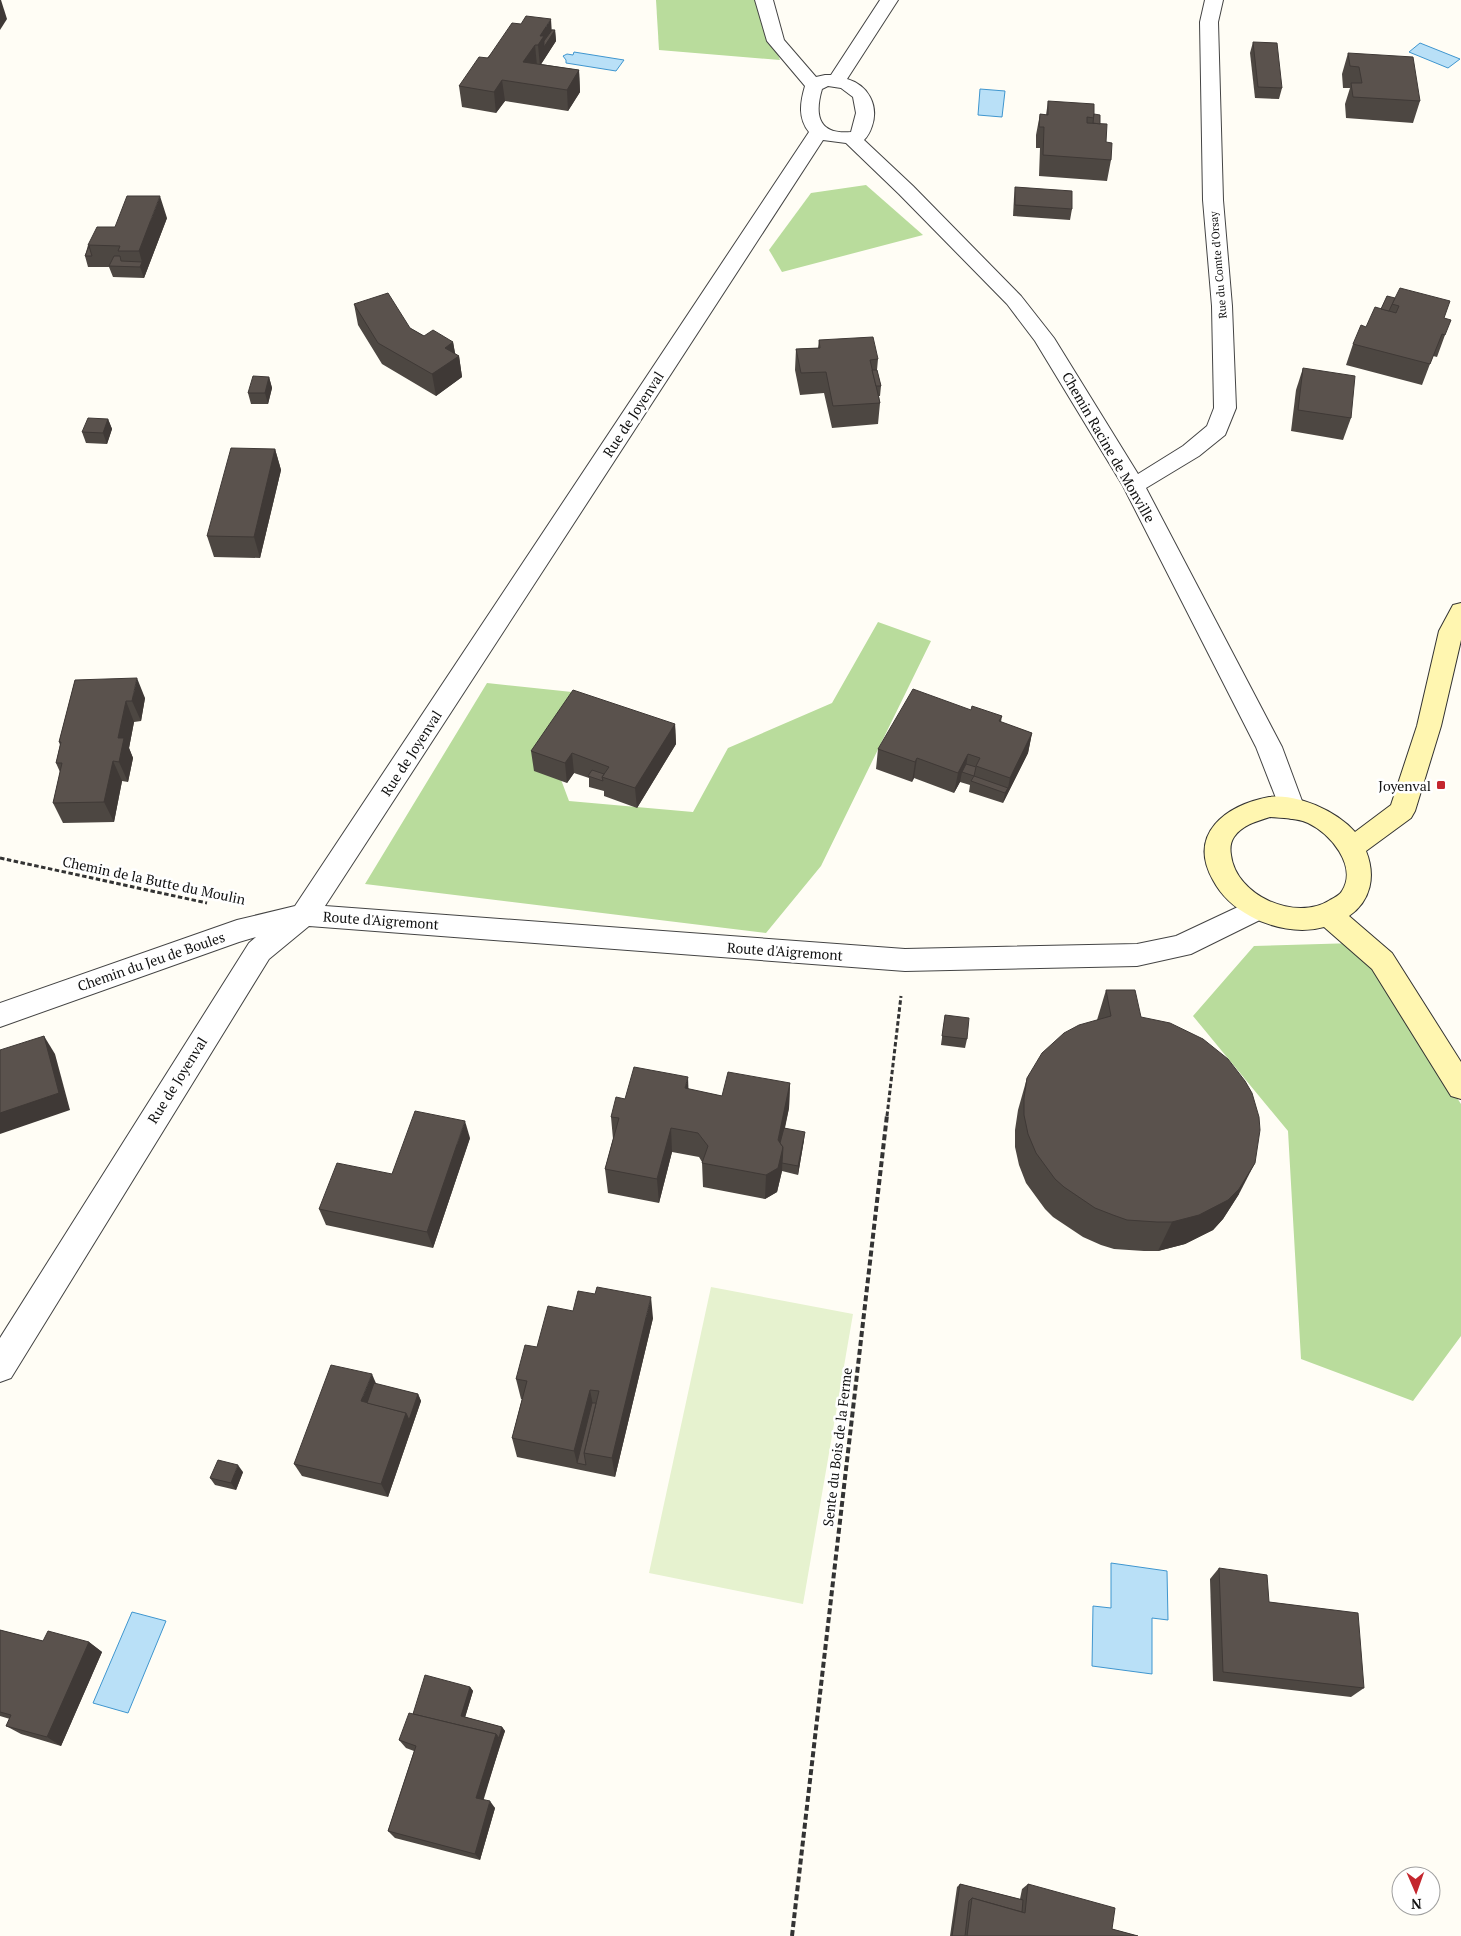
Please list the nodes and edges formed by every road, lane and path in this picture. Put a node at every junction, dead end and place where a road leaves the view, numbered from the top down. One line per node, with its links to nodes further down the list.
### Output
1 (764, 0): 5 (street)
2 (889, 0): 4 (street)
3 (1214, 0): 8 (street, Rue du Comte d'Orsay)
4 (837, 80): 5 (street); 7 (street)
5 (814, 86): 6 (street)
6 (818, 133): 7 (street); 15 (street, Rue de Joyenval)
7 (851, 138): 8 (street, Chemin Racine de Monville)
8 (1134, 486): 10 (street, Chemin Racine de Monville)
9 (1461, 611): 11 (street)
10 (1292, 808): 11 (street); 14 (street)
11 (1353, 847): 16 (street)
12 (0, 858): 13 (path, Chemin de la Butte du Moulin)
13 (213, 904)
14 (1257, 909): 16 (street); 17 (street, Route d'Aigremont)
15 (304, 914): 17 (street, Route d'Aigremont); 18 (street, Chemin du Jeu de Boules); 20 (street, Rue de Joyenval)
16 (1329, 915): 19 (street)
17 (905, 960): 21 (path, Sente du Bois de la Ferme)
18 (0, 1014)
19 (1461, 1086)
20 (0, 1367)
21 (792, 1936)

